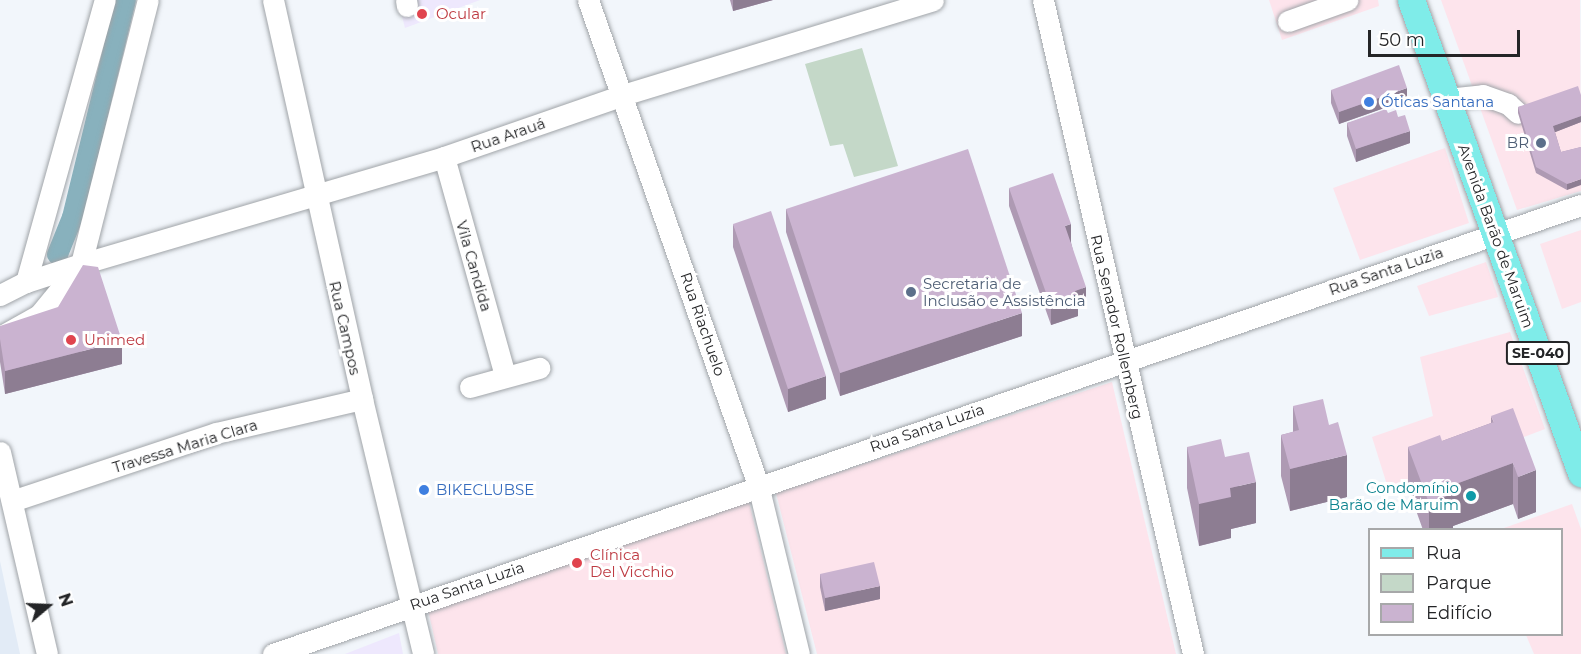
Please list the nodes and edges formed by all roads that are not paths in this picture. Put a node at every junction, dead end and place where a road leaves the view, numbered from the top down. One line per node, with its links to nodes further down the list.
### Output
1 (105, 0): 18 (street)
2 (148, 0): 17 (street)
3 (273, 0): 14 (street, Rua Campos)
4 (588, 0): 10 (street, Rua Riachuelo)
5 (933, 0): 10 (street, Rua Arauá)
6 (1043, 0): 21 (street, Rua Senador Rollemberg)
7 (1347, 0): 9 (street)
8 (1411, 0): 11 (main road, Avenida Barão de Maruim / SE-040)
9 (1288, 21)
10 (623, 94): 13 (street, Rua Arauá); 28 (street, Rua Riachuelo)
11 (1447, 99): 12 (street); 16 (main road, Avenida Barão de Maruim / SE-040)
12 (1518, 113)
13 (444, 157): 14 (street, Rua Arauá); 23 (street, Vila Candida)
14 (315, 194): 17 (street, Rua Arauá); 25 (street, Rua Campos)
15 (1581, 205): 16 (street, Rua Santa Luzia)
16 (1495, 234): 21 (street, Rua Santa Luzia); 27 (main road, Avenida Barão de Maruim / SE-040)
17 (81, 264): 18 (street, Rua Arauá); 20 (street)
18 (26, 282): 19 (street, Rua Arauá)
19 (0, 296)
20 (0, 337)
21 (1125, 361): 28 (street, Rua Santa Luzia); 35 (street, Rua Senador Rollemberg)
22 (539, 368): 23 (street)
23 (505, 376): 24 (street)
24 (470, 387)
25 (362, 399): 29 (street, Travessa Maria Clara); 30 (street, Rua Campos)
26 (0, 452): 29 (street)
27 (1581, 473)
28 (758, 485): 30 (street, Rua Santa Luzia); 34 (street, Rua Riachuelo)
29 (12, 501): 31 (street)
30 (413, 604): 32 (street, Rua Santa Luzia); 33 (street, Rua Campos)
31 (47, 654)
32 (273, 654)
33 (423, 654)
34 (799, 654)
35 (1193, 654)

